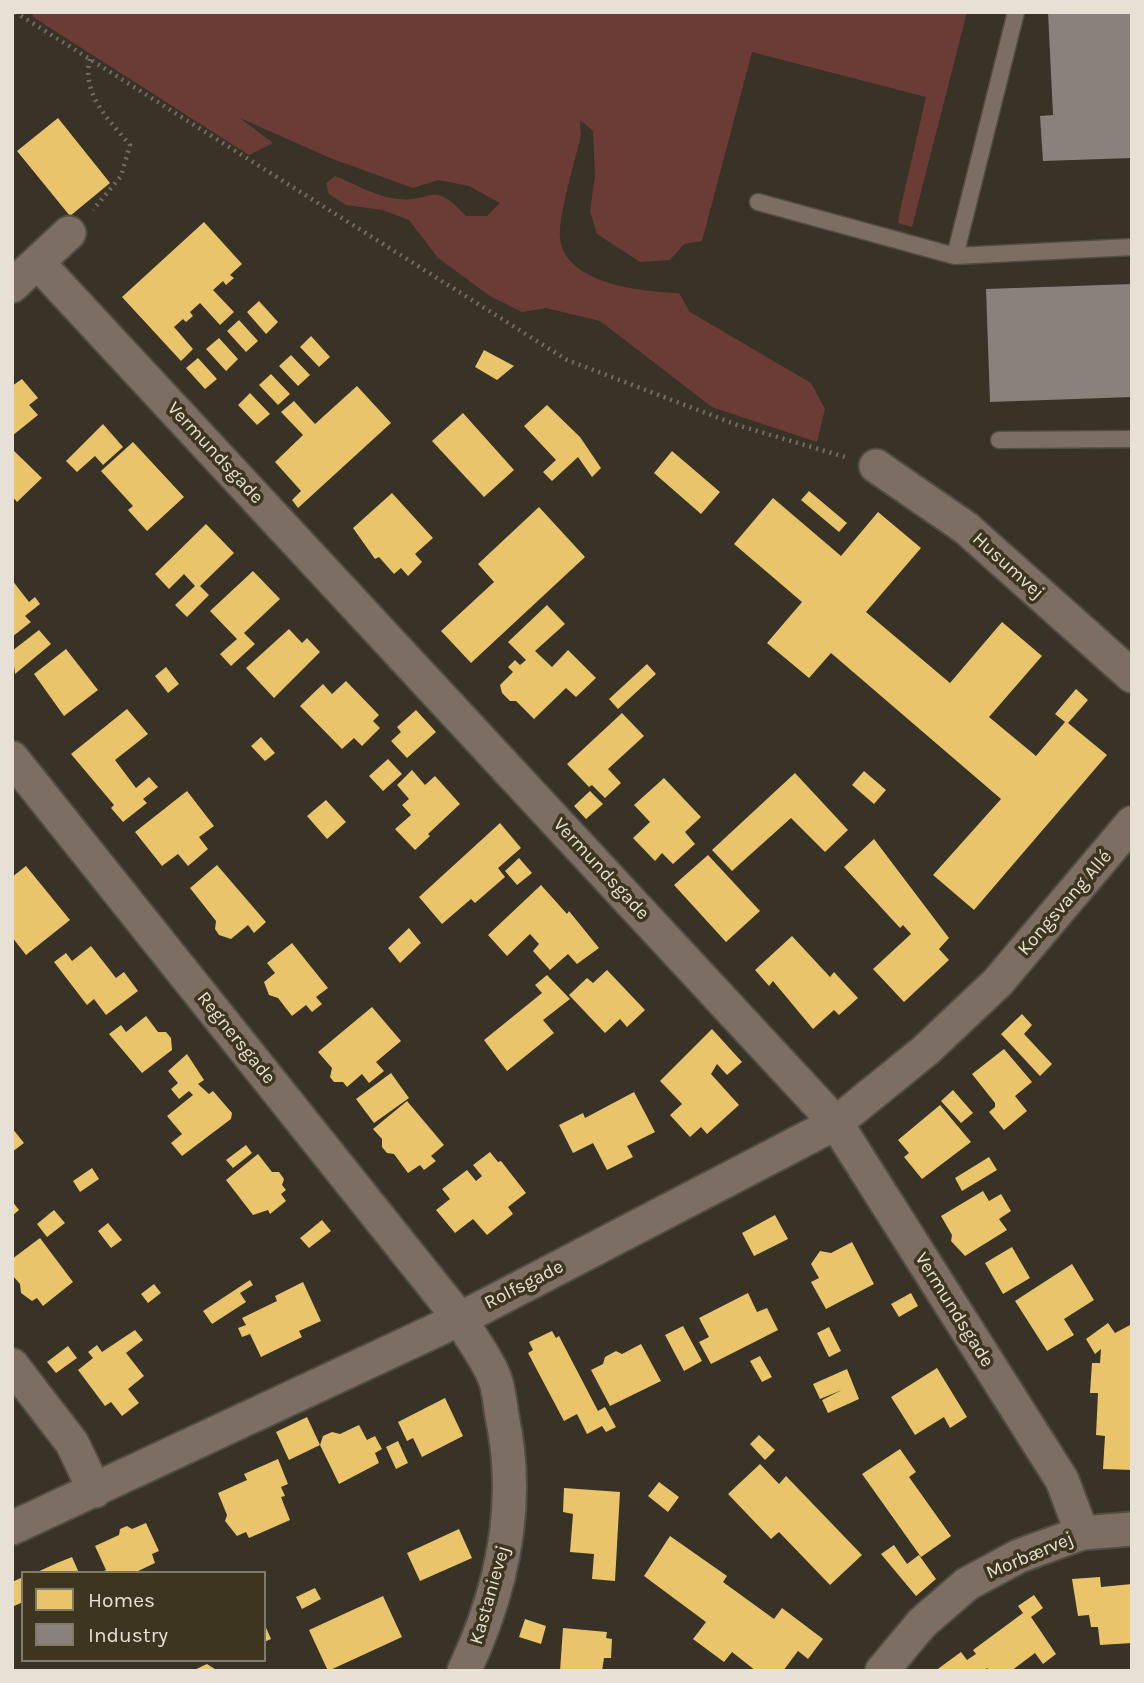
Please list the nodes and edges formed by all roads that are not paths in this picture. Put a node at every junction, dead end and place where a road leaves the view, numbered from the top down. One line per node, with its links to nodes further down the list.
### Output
1 (1016, 12): 5 (lane)
2 (758, 202): 5 (lane)
3 (69, 233): 6 (street)
4 (1132, 247): 5 (lane)
5 (955, 256)
6 (39, 264): 7 (street); 15 (street, Vermundsgade)
7 (12, 286)
8 (1132, 439): 9 (lane)
9 (999, 440)
10 (876, 466): 11 (street, Husumvej)
11 (1132, 676)
12 (12, 758): 16 (street, Regnersgade)
13 (1132, 823): 14 (street, Kongsvang Allé)
14 (998, 982): 15 (street, Rolfsgade)
15 (836, 1124): 16 (street, Rolfsgade); 21 (street, Vermundsgade)
16 (460, 1319): 18 (street, Rolfsgade); 22 (street, Kastanievej)
17 (12, 1365): 18 (street)
18 (95, 1491): 19 (street, Rolfsgade)
19 (12, 1528)
20 (1132, 1529): 21 (street, Morbærvej)
21 (1082, 1533): 23 (street, Morbærvej)
22 (464, 1671)
23 (882, 1671)

